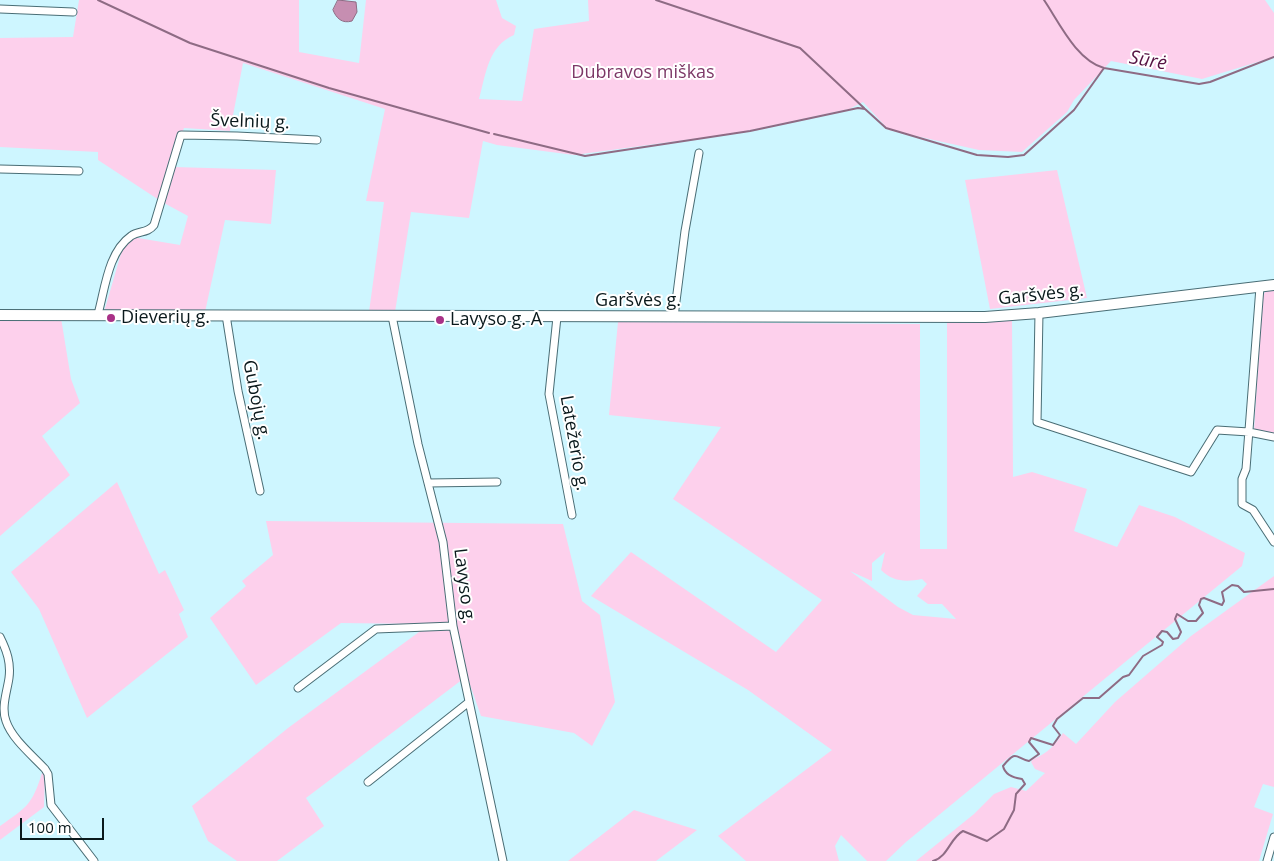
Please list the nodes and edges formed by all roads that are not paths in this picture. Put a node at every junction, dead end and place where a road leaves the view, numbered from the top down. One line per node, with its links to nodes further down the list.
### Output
1 (0, 9): 2 (street)
2 (73, 12)
3 (317, 140): 10 (street, Švelnių g.)
4 (698, 153): 15 (street)
5 (0, 169): 6 (street)
6 (78, 170)
7 (1274, 285): 8 (main road, Garšvės g.)
8 (1260, 287): 9 (main road, Garšvės g.); 16 (street)
9 (1039, 313): 15 (main road, Garšvės g.); 16 (street)
10 (98, 314): 11 (main road, Garšvės g.); 12 (main road, Garšvės g.)
11 (0, 315)
12 (226, 315): 13 (main road, Garšvės g.); 20 (street, Gubojų g.)
13 (392, 316): 14 (main road, Garšvės g.); 19 (street, Lavyso g.)
14 (557, 317): 15 (main road, Garšvės g.); 21 (street, Latežerio g.)
15 (674, 317)
16 (1250, 432): 17 (street); 22 (street)
17 (1274, 437)
18 (497, 482): 19 (street)
19 (428, 483): 23 (street, Lavyso g.)
20 (260, 491)
21 (572, 515)
22 (1274, 542)
23 (453, 626): 25 (street); 26 (street, Lavyso g.)
24 (0, 637): 29 (street)
25 (298, 688)
26 (469, 702): 27 (street); 30 (street, Lavyso g.)
27 (368, 782)
28 (1274, 837): 31 (street)
29 (94, 861)
30 (503, 861)
31 (1267, 861)

